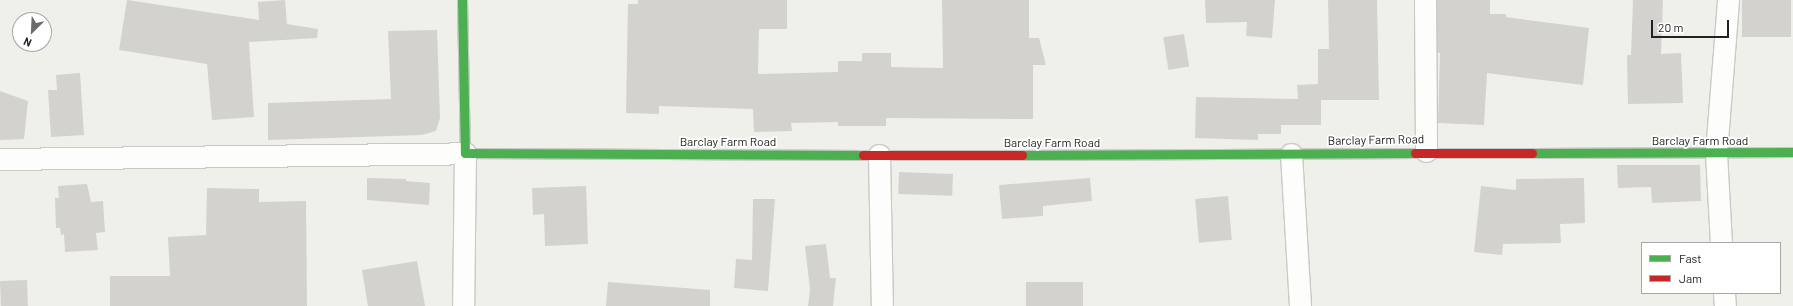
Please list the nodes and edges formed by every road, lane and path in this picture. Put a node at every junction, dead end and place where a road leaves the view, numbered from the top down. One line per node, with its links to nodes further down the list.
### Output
1 (462, 0): 6 (street)
2 (1425, 0): 4 (street)
3 (1728, 0): 7 (street)
4 (1426, 151): 7 (street, Barclay Farm Road); 8 (street, Barclay Farm Road)
5 (1793, 152): 7 (street, Barclay Farm Road)
6 (465, 153): 9 (street, Barclay Farm Road); 10 (street); 13 (street)
7 (1716, 153): 11 (street)
8 (1291, 154): 9 (street, Barclay Farm Road); 15 (street)
9 (879, 155): 14 (street)
10 (0, 159)
11 (1721, 242)
12 (1724, 294): 16 (street)
13 (463, 306)
14 (882, 306)
15 (1300, 306)
16 (1725, 306)

